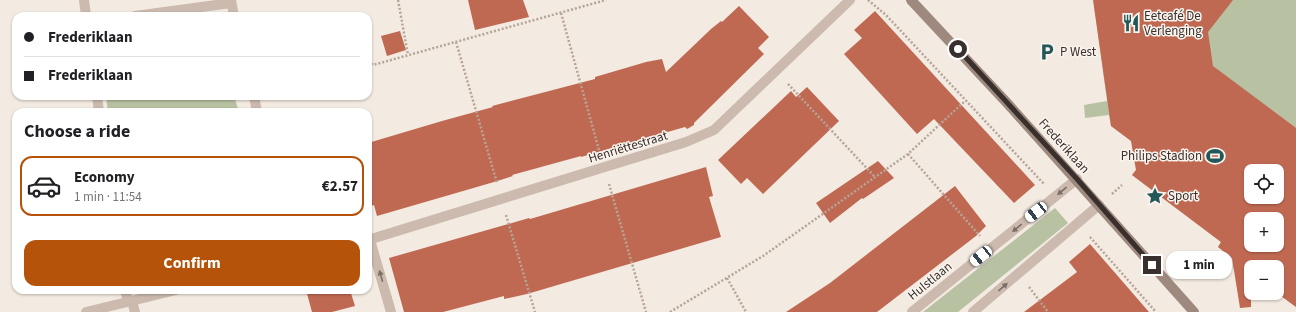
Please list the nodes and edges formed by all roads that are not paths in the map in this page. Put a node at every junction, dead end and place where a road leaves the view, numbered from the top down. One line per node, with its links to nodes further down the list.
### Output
1 (84, 0): 5 (street)
2 (850, 0): 10 (street, Henriëttestraat)
3 (911, 0): 8 (street, Frederiklaan)
4 (231, 2): 6 (street); 7 (street)
5 (86, 12)
6 (163, 12)
7 (233, 12)
8 (1077, 179): 9 (street, Frederiklaan); 18 (street, Hulstlaan, one-way to 18)
9 (1099, 205): 19 (street, one-way to 9); 20 (street, Frederiklaan)
10 (372, 239)
11 (372, 250): 17 (street, one-way to 11)
12 (127, 294): 14 (street)
13 (159, 294): 14 (street)
14 (130, 301): 15 (street); 16 (street)
15 (86, 312)
16 (135, 312)
17 (391, 312)
18 (912, 312)
19 (973, 312)
20 (1194, 312)

